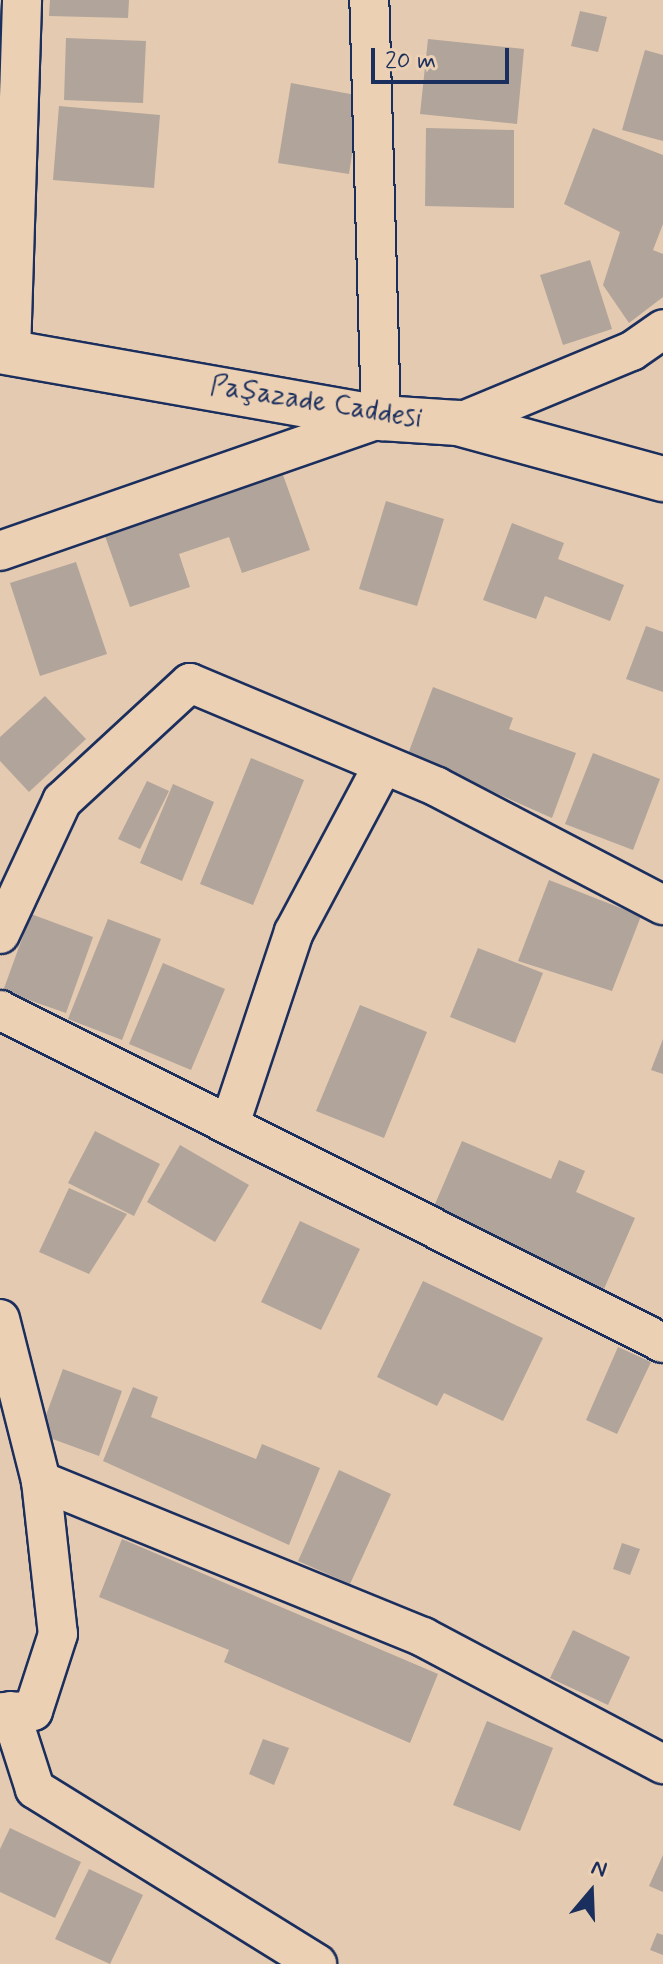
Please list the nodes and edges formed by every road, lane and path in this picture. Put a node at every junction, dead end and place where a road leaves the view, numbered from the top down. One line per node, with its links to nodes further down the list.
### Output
1 (22, 0): 4 (street)
2 (369, 0): 5 (street)
3 (663, 329): 6 (street)
4 (6, 352): 5 (street, Paşazade Caddesi)
5 (381, 418): 6 (street, Paşazade Caddesi); 8 (street)
6 (458, 423): 7 (street, Paşazade Caddesi)
7 (651, 473)
8 (0, 551)
9 (383, 765): 10 (street); 11 (street); 13 (street)
10 (663, 905)
11 (0, 934)
12 (0, 1010): 13 (street)
13 (230, 1124): 15 (street)
14 (0, 1319): 16 (street)
15 (663, 1343)
16 (41, 1481): 17 (street); 18 (street)
17 (5, 1711): 19 (street)
18 (663, 1764)
19 (317, 1964)

